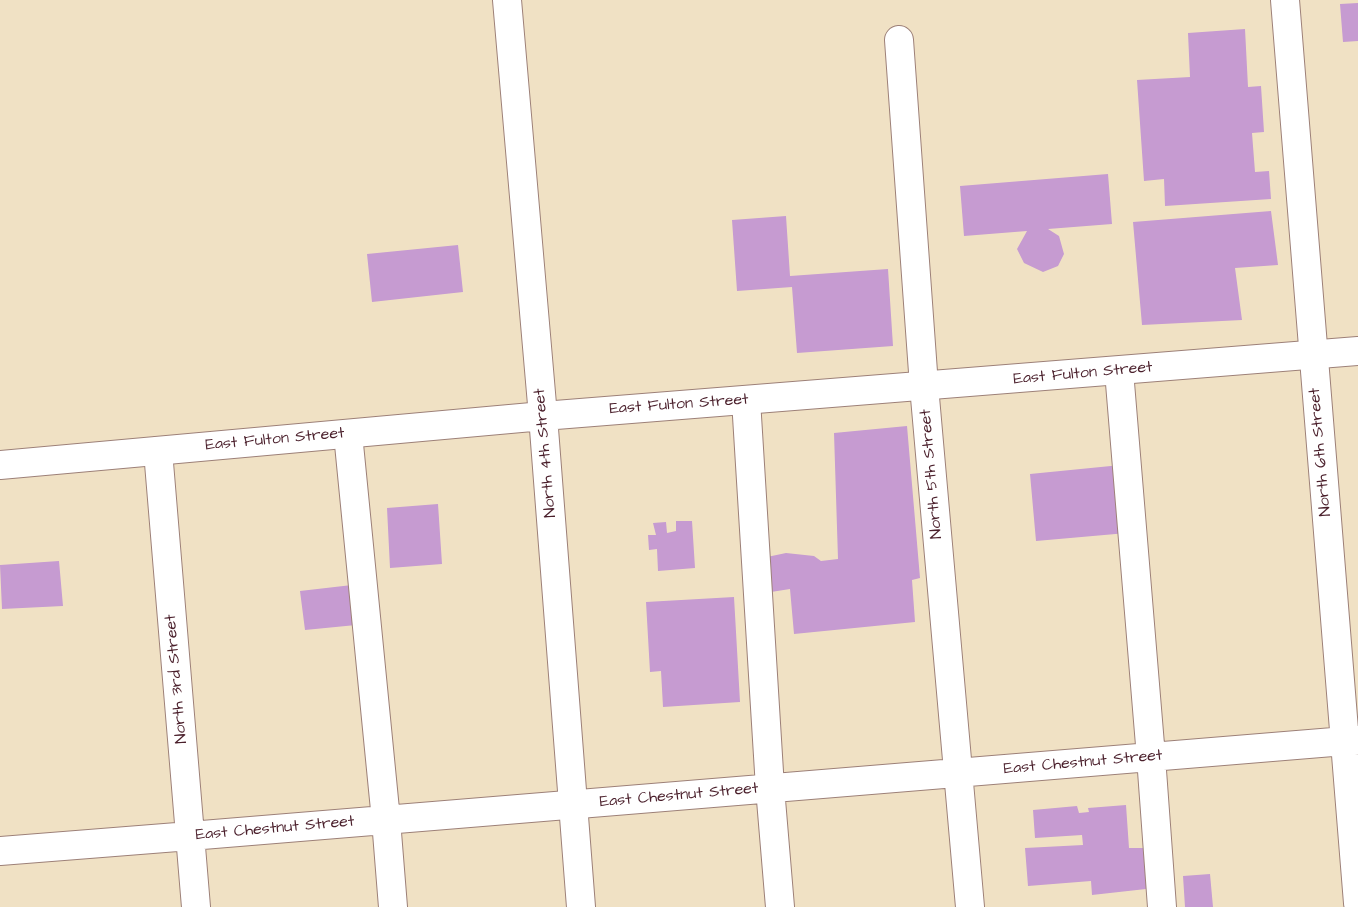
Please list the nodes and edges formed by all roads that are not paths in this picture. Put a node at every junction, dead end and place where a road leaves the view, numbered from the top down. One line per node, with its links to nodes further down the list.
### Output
1 (507, 0): 9 (street, North 4th Street)
2 (1285, 0): 5 (street, North 6th Street)
3 (898, 40): 7 (street, North 5th Street)
4 (1358, 352): 5 (street, East Fulton Street)
5 (1313, 355): 6 (street, East Fulton Street); 13 (street, North 6th Street)
6 (1119, 371): 7 (street, East Fulton Street); 14 (street)
7 (924, 386): 8 (street, East Fulton Street); 15 (street, North 5th Street)
8 (746, 400): 9 (street, East Fulton Street); 16 (street)
9 (543, 416): 10 (street, East Fulton Street); 17 (street, North 4th Street)
10 (348, 434): 11 (street, East Fulton Street); 18 (street)
11 (158, 451): 12 (street, East Fulton Street); 19 (street, North 3rd Street)
12 (0, 465)
13 (1351, 741): 14 (street, East Chestnut Street); 21 (street, North 6th Street)
14 (1151, 757): 15 (street, East Chestnut Street); 27 (street)
15 (959, 773): 16 (street, East Chestnut Street); 26 (street, North 5th Street)
16 (770, 788): 17 (street, East Chestnut Street); 25 (street)
17 (573, 805): 18 (street, East Chestnut Street); 24 (street, North 4th Street)
18 (386, 820): 19 (street, East Chestnut Street); 23 (street)
19 (190, 836): 20 (street, East Chestnut Street); 22 (street, North 3rd Street)
20 (0, 851)
21 (1358, 903)
22 (196, 907)
23 (393, 907)
24 (581, 907)
25 (780, 907)
26 (970, 907)
27 (1162, 907)

